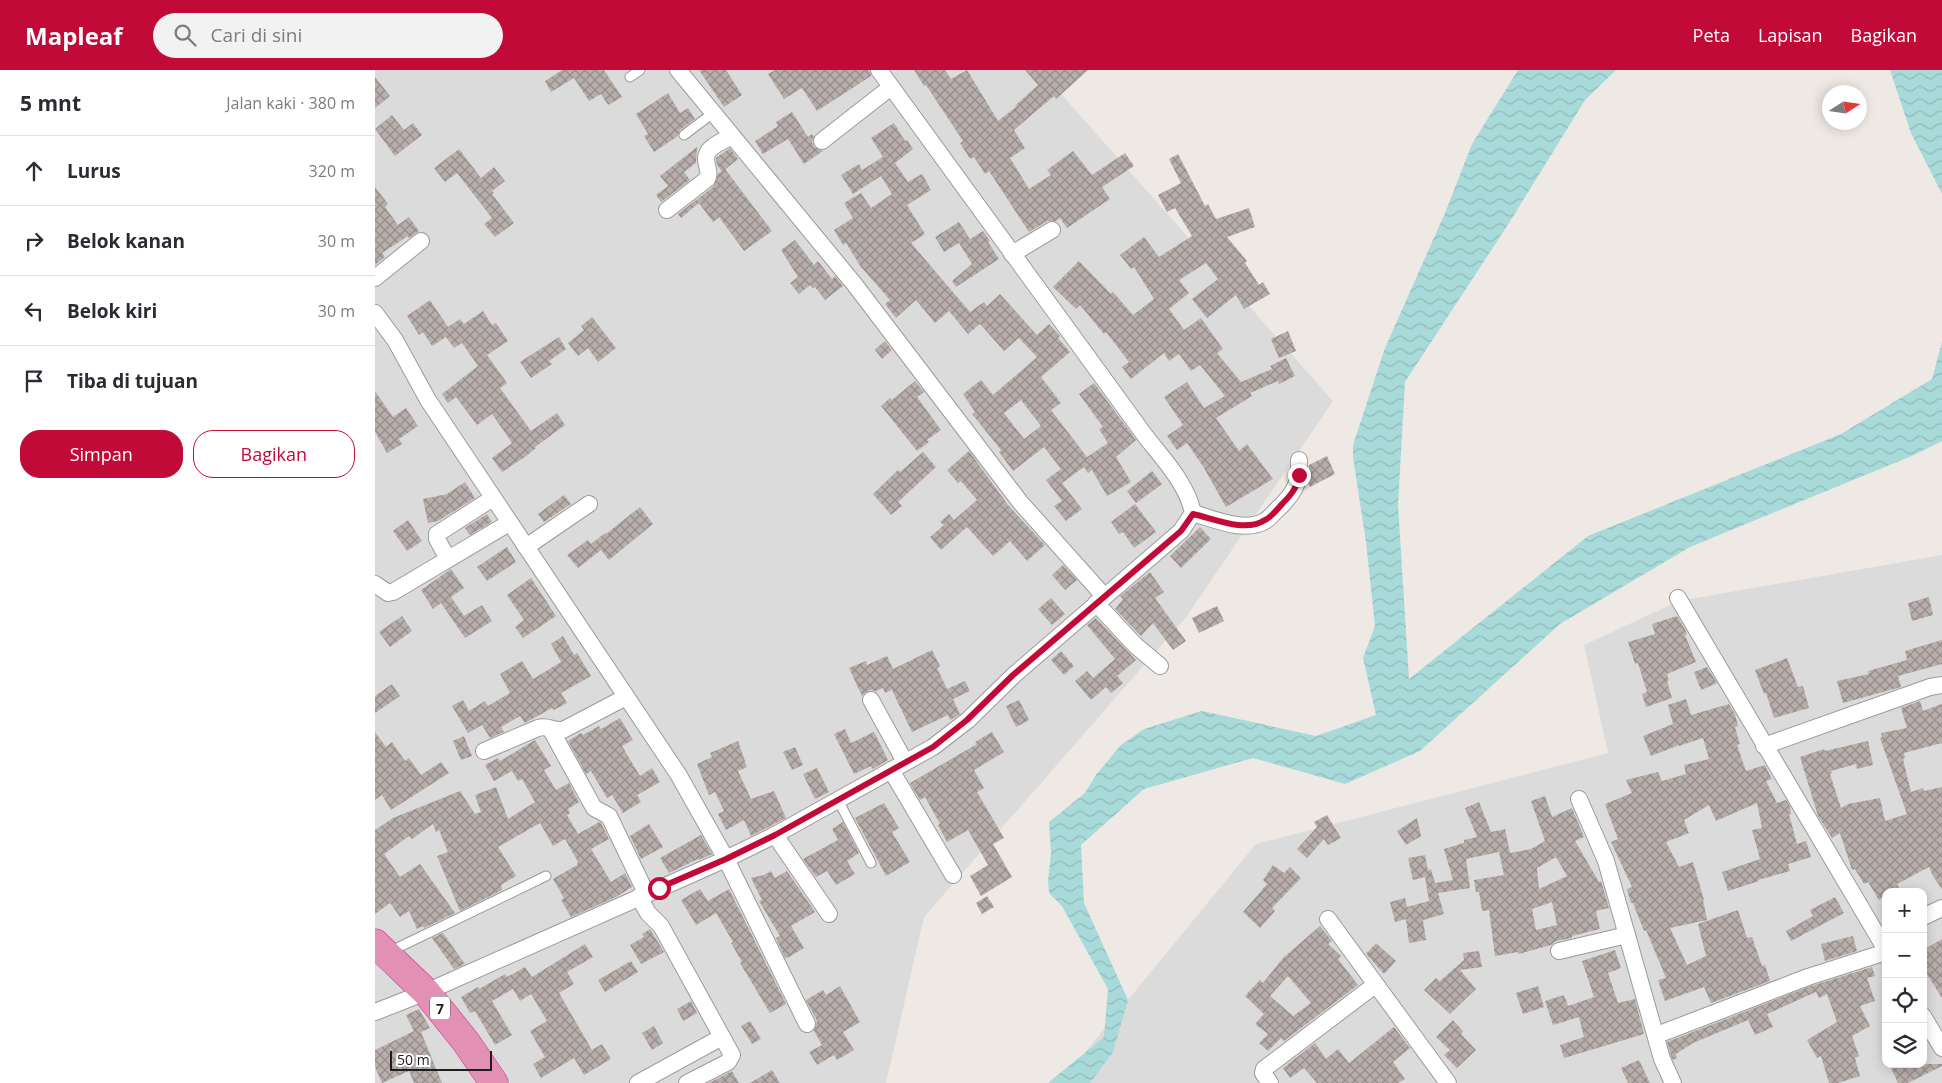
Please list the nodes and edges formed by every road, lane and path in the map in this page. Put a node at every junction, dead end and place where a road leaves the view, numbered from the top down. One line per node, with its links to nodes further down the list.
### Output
1 (640, 70): 4 (lane)
2 (678, 70): 6 (street)
3 (879, 70): 5 (street)
4 (630, 77)
5 (891, 87): 9 (street); 13 (street)
6 (713, 113): 7 (lane); 8 (street)
7 (684, 135)
8 (732, 136): 10 (street); 25 (street)
9 (822, 141)
10 (667, 210)
11 (1052, 230): 13 (street)
12 (421, 241): 14 (street)
13 (1012, 254): 19 (street)
14 (375, 278)
15 (375, 313): 17 (street)
16 (1299, 460): 19 (street)
17 (493, 498): 20 (street); 22 (street)
18 (589, 504): 21 (street)
19 (1193, 514): 25 (street)
20 (509, 522): 21 (street); 22 (street)
21 (526, 548): 28 (street)
22 (448, 559): 23 (street)
23 (375, 584)
24 (1678, 598): 31 (street)
25 (1100, 599): 26 (street); 33 (street)
26 (1160, 666)
27 (1942, 685): 31 (street)
28 (626, 697): 30 (street); 37 (street)
29 (871, 700): 33 (street)
30 (551, 730): 32 (street); 41 (street)
31 (1765, 746): 47 (street)
32 (484, 751)
33 (898, 766): 35 (street); 39 (street)
34 (1579, 799): 46 (street)
35 (838, 800): 36 (street); 38 (lane)
36 (775, 835): 37 (street); 43 (street)
37 (726, 859): 41 (street); 55 (street)
38 (871, 863)
39 (953, 874)
40 (546, 876): 49 (lane)
41 (642, 895): 52 (street); 57 (street)
42 (1942, 908): 44 (street)
43 (829, 914)
44 (1927, 915)
45 (1327, 919): 51 (street)
46 (1627, 935): 50 (street); 56 (street)
47 (1882, 941)
48 (1882, 945): 56 (street)
49 (380, 948): 52 (highway, 7)
50 (1559, 951)
51 (1375, 985): 62 (street); 63 (street)
52 (426, 992): 53 (street); 59 (highway, 7)
53 (375, 1012)
54 (1927, 1023): 58 (street)
55 (807, 1024)
56 (1657, 1035): 64 (street)
57 (722, 1037): 60 (street); 61 (street)
58 (1942, 1048)
59 (494, 1083)
60 (638, 1083)
61 (687, 1083)
62 (1271, 1083)
63 (1447, 1083)
64 (1673, 1083)

